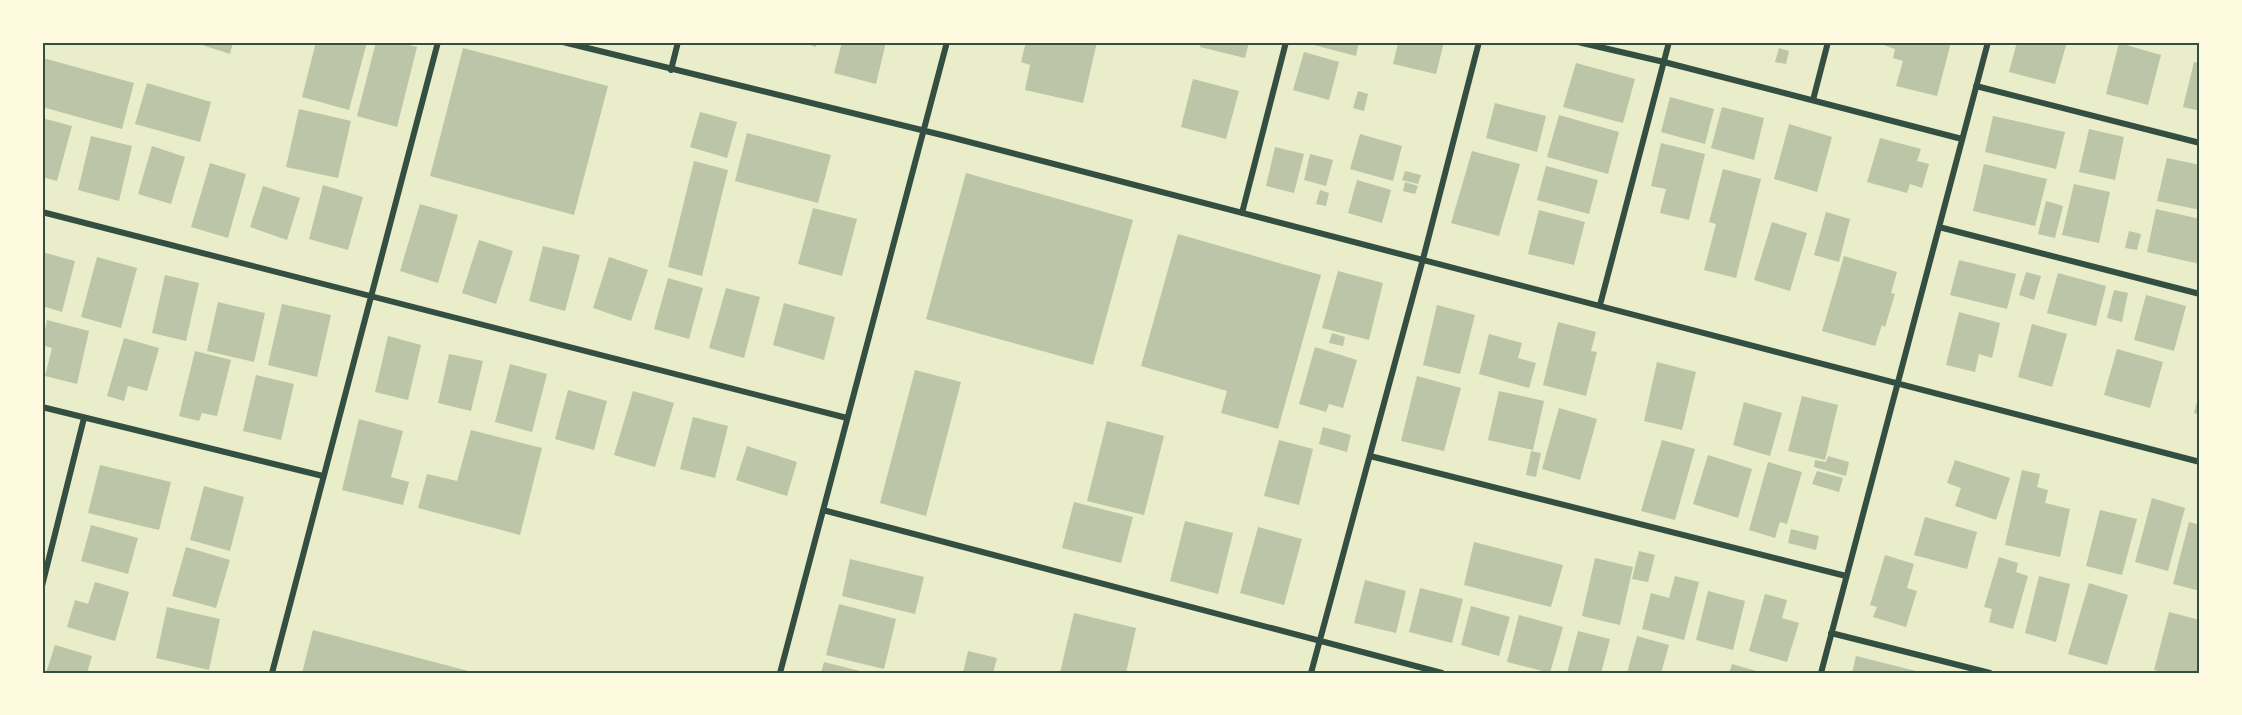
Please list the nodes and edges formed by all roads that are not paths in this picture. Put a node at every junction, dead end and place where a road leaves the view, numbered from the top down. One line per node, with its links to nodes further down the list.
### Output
1 (438, 42): 23 (street)
2 (563, 42): 12 (street)
3 (678, 42): 12 (street)
4 (947, 42): 15 (street)
5 (1286, 42): 19 (street)
6 (1479, 42): 21 (street)
7 (1578, 42): 11 (street)
8 (1670, 42): 11 (street)
9 (1828, 42): 14 (street)
10 (1988, 42): 13 (street)
11 (1664, 62): 14 (street); 24 (street)
12 (671, 70): 15 (street)
13 (1976, 86): 16 (street); 17 (street)
14 (1813, 100): 16 (street)
15 (924, 130): 19 (street); 28 (street)
16 (1962, 139): 20 (street)
17 (2200, 143)
18 (42, 212): 23 (street)
19 (1242, 213): 21 (street)
20 (1939, 227): 22 (street); 25 (street)
21 (1423, 259): 24 (street); 29 (street)
22 (2200, 294)
23 (370, 297): 28 (street); 31 (street)
24 (1600, 305): 25 (street)
25 (1898, 382): 30 (street); 33 (street)
26 (42, 407): 27 (street)
27 (84, 418): 31 (street); 34 (street)
28 (847, 418): 32 (street)
29 (1370, 456): 33 (street); 36 (street)
30 (2200, 462)
31 (323, 476): 37 (street)
32 (823, 510): 36 (street); 38 (street)
33 (1846, 576): 35 (street)
34 (42, 586)
35 (1831, 633): 41 (street); 42 (street)
36 (1320, 640): 39 (street); 40 (street)
37 (272, 673)
38 (780, 673)
39 (1311, 673)
40 (1442, 673)
41 (1821, 673)
42 (1990, 673)

